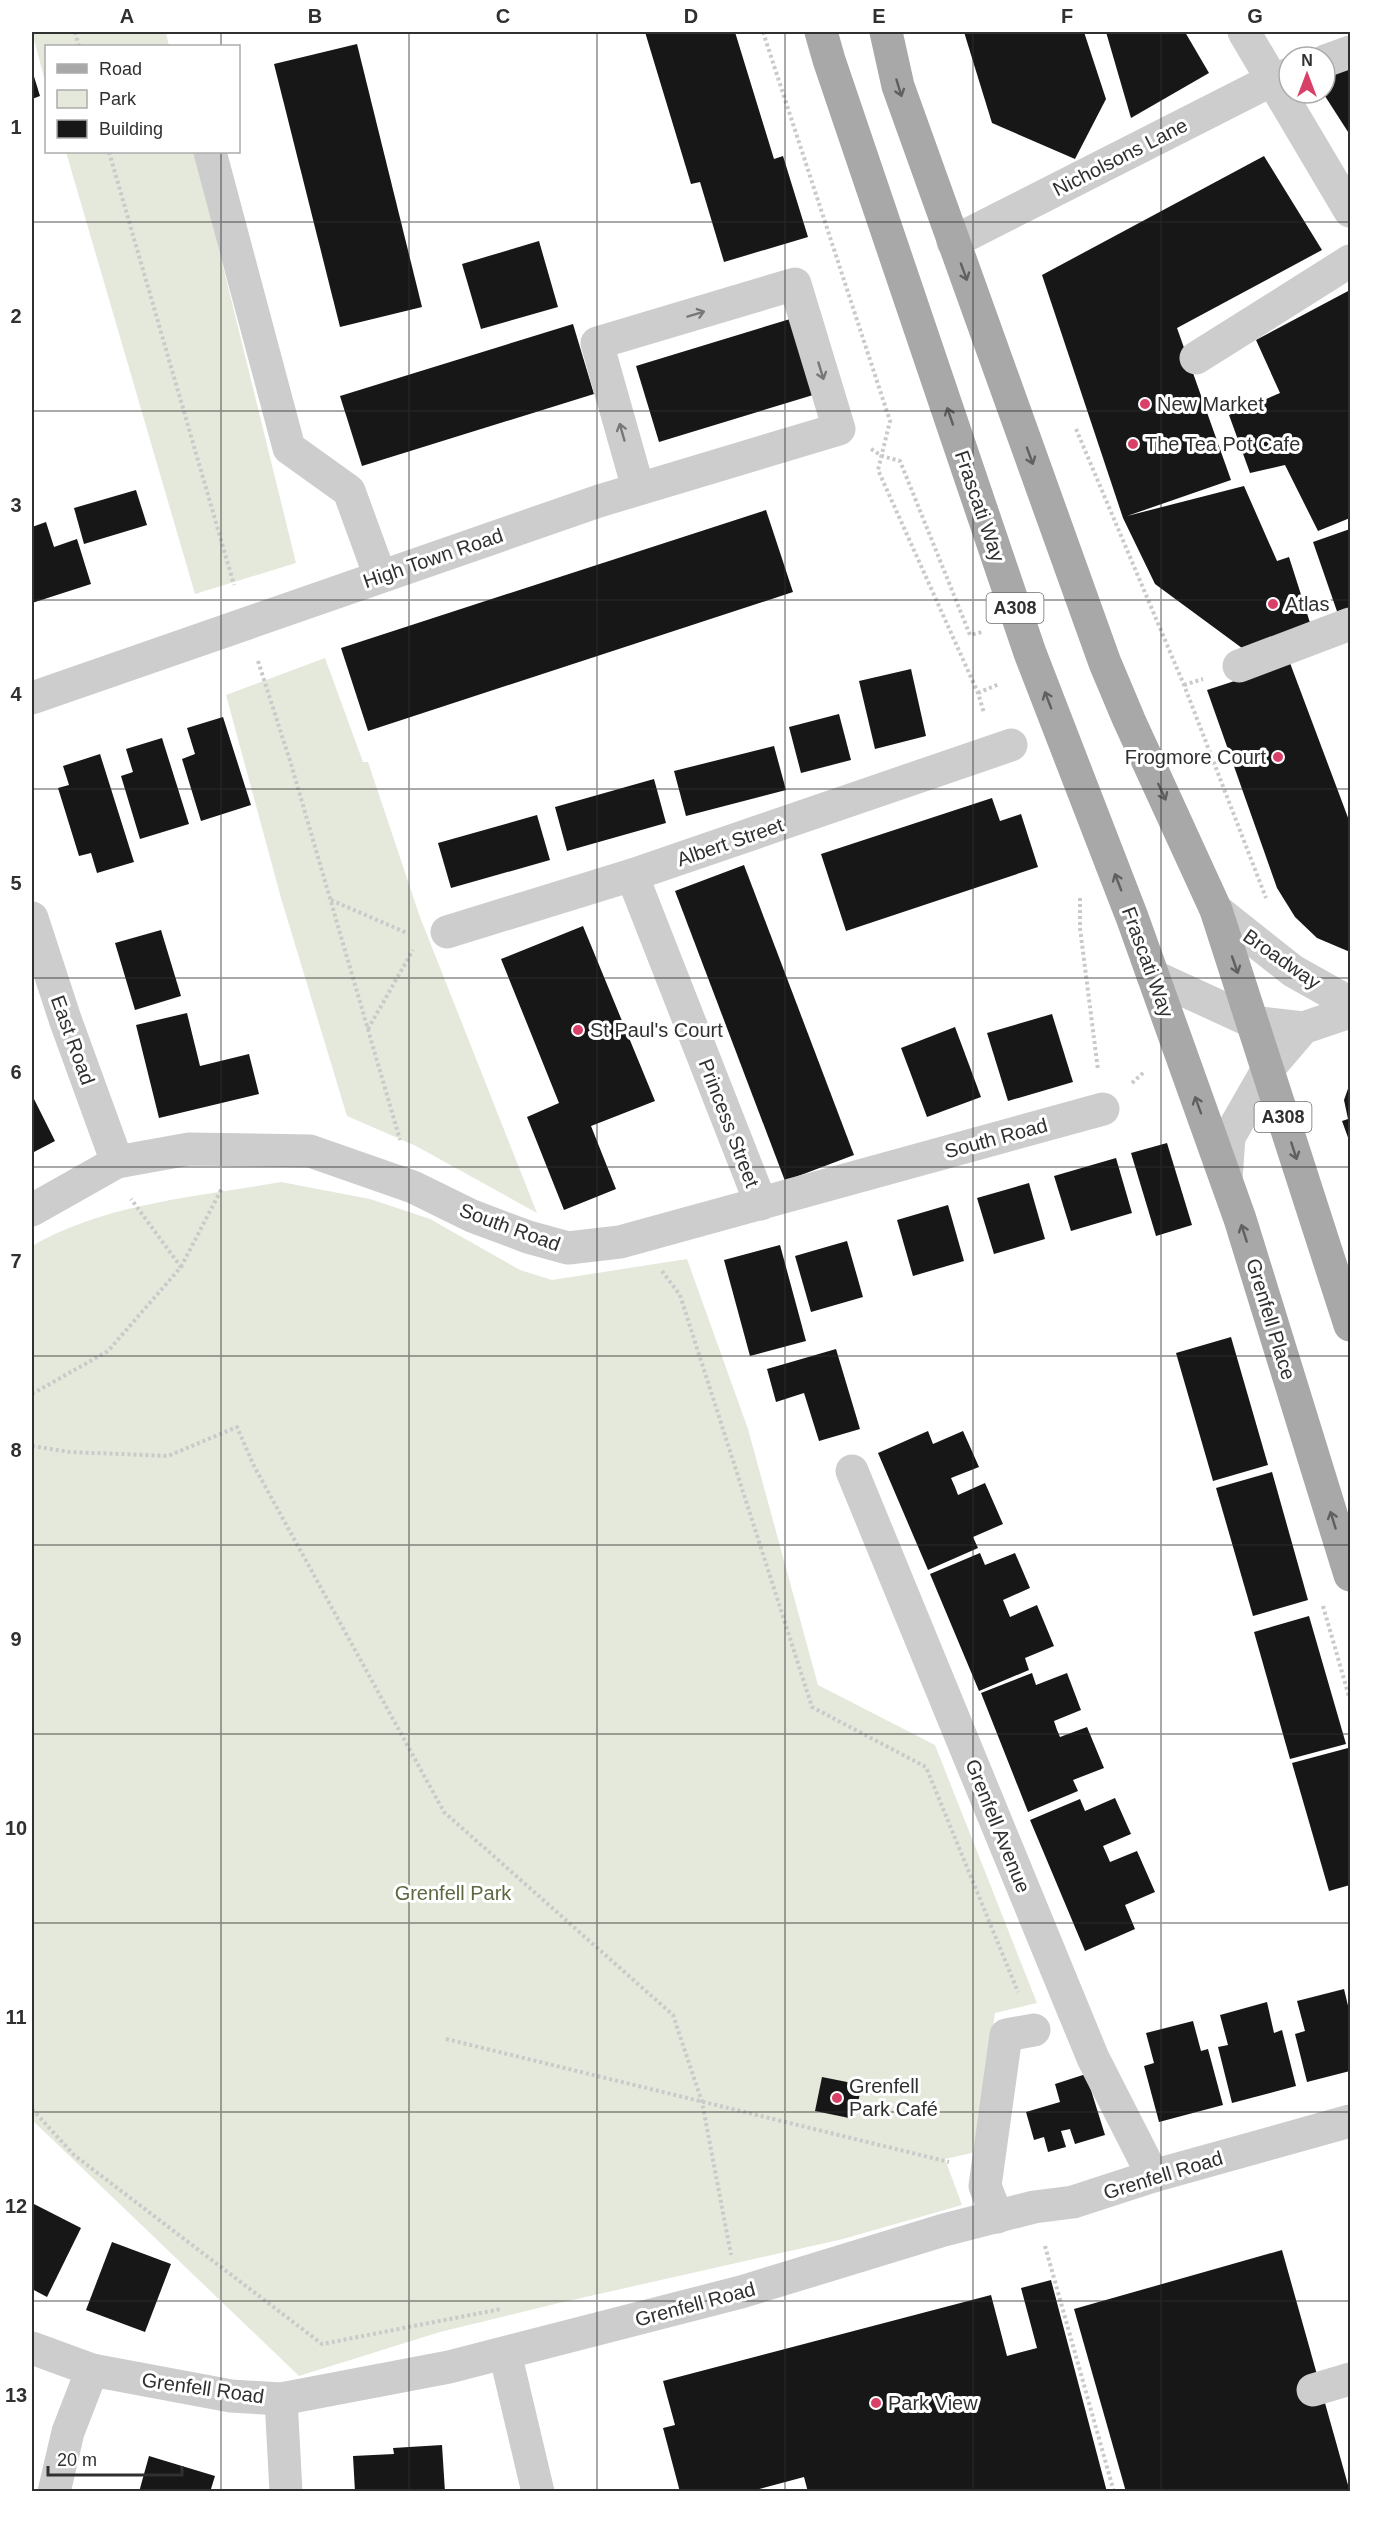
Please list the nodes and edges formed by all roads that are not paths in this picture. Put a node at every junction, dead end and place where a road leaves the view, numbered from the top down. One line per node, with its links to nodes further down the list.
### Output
1 (821, 32): 22 (main road, Frascati Way / A308, one-way to 1)
2 (886, 32): 9 (main road, A308, one-way to 9)
3 (1244, 32): 4 (street)
4 (1277, 72)
5 (1277, 79): 9 (street, Nicholsons Lane)
6 (1295, 105): 8 (street)
7 (210, 153): 13 (street)
8 (1350, 211)
9 (953, 242): 19 (main road, A308, one-way to 19)
10 (1350, 261): 11 (street)
11 (1196, 358)
12 (638, 488): 12 (street, High Town Road, one-way to 12); 13 (street, High Town Road)
13 (380, 576): 16 (street, High Town Road)
14 (1350, 624): 15 (street)
15 (1239, 666)
16 (32, 698)
17 (1011, 747): 18 (street, Albert Street)
18 (632, 875): 21 (street, Albert Street); 31 (street, Princess Street)
19 (1216, 910): 23 (street, Broadway); 25 (main road, A308, one-way to 25)
20 (32, 918): 29 (street, East Road)
21 (447, 932)
22 (1153, 976): 25 (street); 30 (main road, Frascati Way / A308, one-way to 22)
23 (1350, 1003)
24 (1350, 1012): 26 (street)
25 (1253, 1022): 26 (street); 27 (main road, A308)
26 (1303, 1028): 27 (street, Grenfell Place)
27 (1268, 1069): 30 (street, Grenfell Place); 33 (main road, A308, one-way to 33)
28 (1103, 1109): 31 (street, South Road)
29 (117, 1162): 31 (street, South Road); 32 (street, South Road)
30 (1226, 1179): 35 (main road, Grenfell Place / A308, one-way to 30)
31 (761, 1204)
32 (32, 1210)
33 (1350, 1325)
34 (852, 1471): 38 (street, Grenfell Avenue)
35 (1350, 1575)
36 (1034, 2030): 39 (street)
37 (1350, 2121): 38 (street, Grenfell Road)
38 (1153, 2176): 39 (street, Grenfell Road)
39 (997, 2217): 41 (street, Grenfell Road)
40 (32, 2348): 42 (street, Grenfell Road)
41 (505, 2353): 45 (street, Grenfell Road); 48 (street)
42 (92, 2370): 45 (street, Grenfell Road); 46 (street)
43 (1350, 2379): 44 (street)
44 (1313, 2390)
45 (281, 2398): 47 (street)
46 (54, 2492)
47 (286, 2492)
48 (538, 2492)

